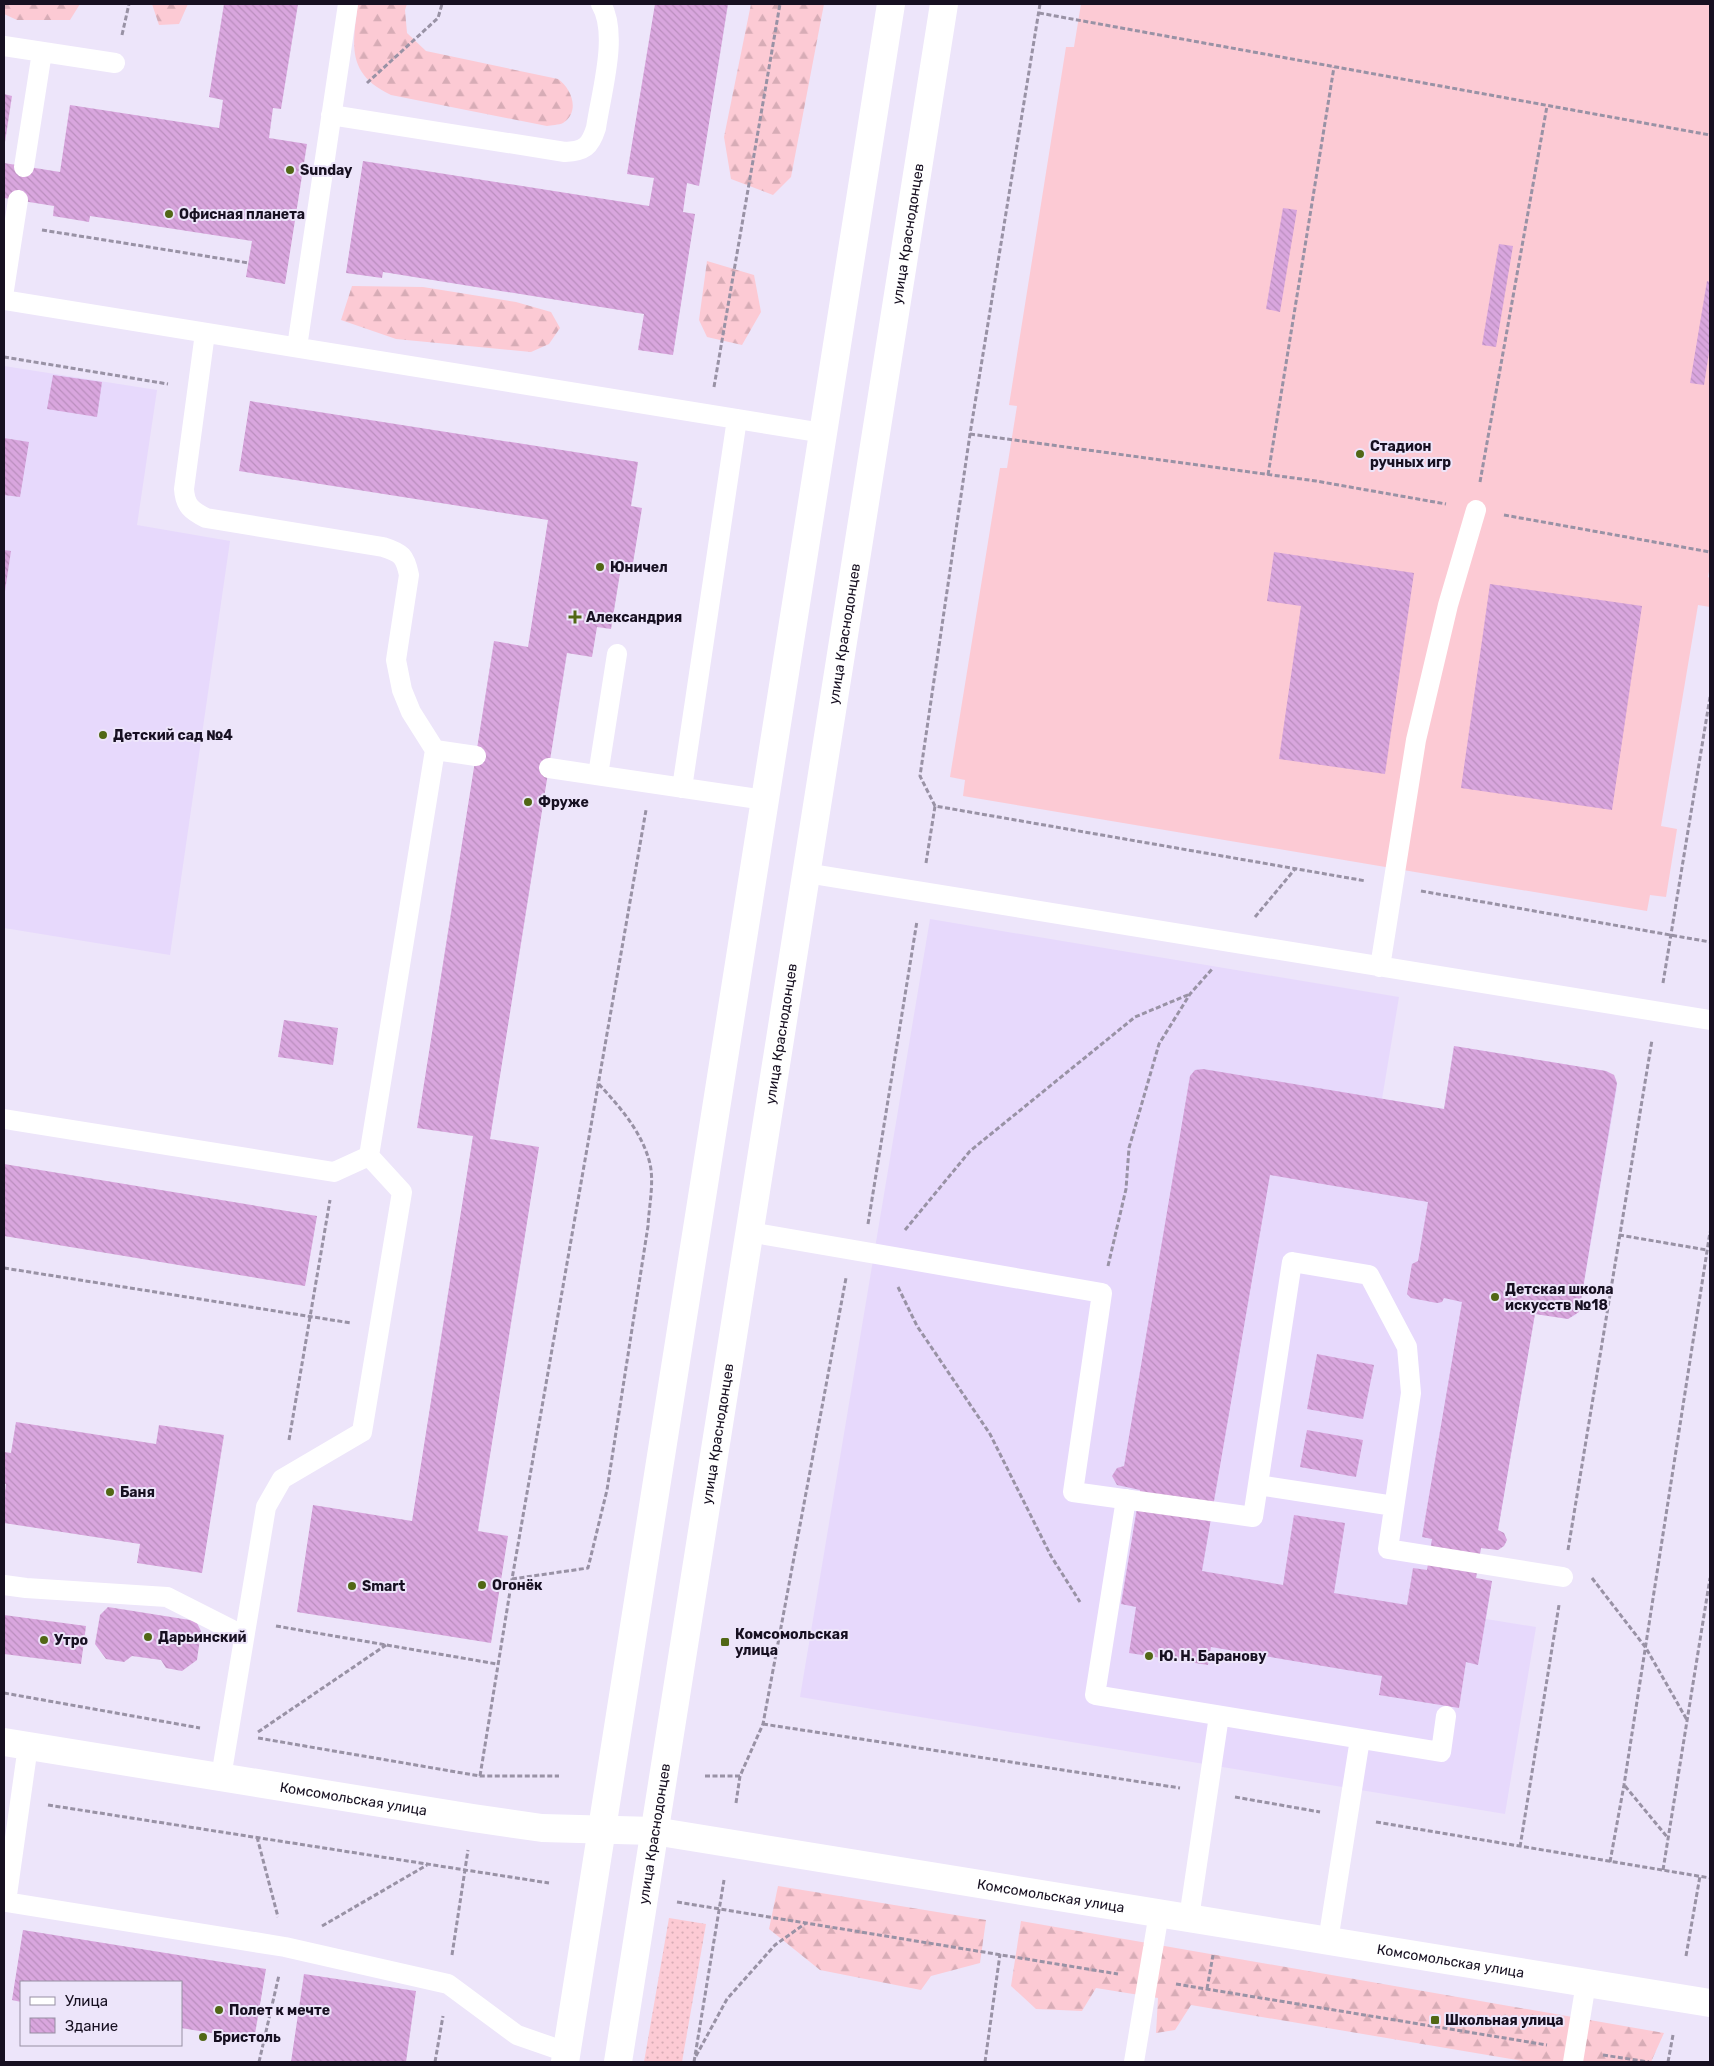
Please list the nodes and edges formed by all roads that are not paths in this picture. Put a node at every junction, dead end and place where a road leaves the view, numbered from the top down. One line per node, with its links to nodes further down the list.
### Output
1 (348, 4): 8 (lane)
2 (601, 4): 8 (lane)
3 (891, 4): 16 (main road)
4 (944, 4): 25 (main road, улица Краснодонцев)
5 (4, 46): 6 (lane)
6 (42, 52): 7 (lane); 9 (lane)
7 (115, 63)
8 (331, 115): 14 (lane)
9 (24, 167)
10 (18, 200): 11 (lane)
11 (4, 290)
12 (4, 300): 13 (lane)
13 (206, 332): 14 (lane); 19 (lane)
14 (297, 347): 15 (lane)
15 (737, 419): 16 (lane); 23 (lane)
16 (823, 433): 24 (main road)
17 (1476, 510): 26 (lane)
18 (617, 654): 22 (lane)
19 (435, 750): 20 (lane); 29 (lane)
20 (476, 756)
21 (549, 768): 22 (lane)
22 (598, 775): 23 (lane)
23 (682, 788): 24 (lane)
24 (765, 800): 42 (main road)
25 (806, 873): 26 (lane); 30 (main road, улица Краснодонцев)
26 (1380, 966): 27 (lane)
27 (1710, 1020)
28 (4, 1119): 29 (lane)
29 (370, 1156): 36 (lane)
30 (749, 1232): 32 (lane); 43 (main road, улица Краснодонцев)
31 (1258, 1485): 32 (lane); 33 (lane); 33 (lane)
32 (1126, 1499): 37 (lane)
33 (1394, 1506): 34 (lane)
34 (1563, 1576)
35 (4, 1585): 36 (lane)
36 (246, 1628): 41 (lane)
37 (1220, 1716): 39 (lane); 45 (lane)
38 (1446, 1716): 39 (lane)
39 (1360, 1739): 46 (lane)
40 (16, 1744): 41 (main road, Комсомольская улица); 49 (lane)
41 (221, 1778): 42 (main road, Комсомольская улица)
42 (603, 1830): 43 (main road, Комсомольская улица); 49 (main road)
43 (654, 1831): 44 (main road, Комсомольская улица); 50 (main road, улица Краснодонцев)
44 (1159, 1913): 45 (main road, Комсомольская улица); 51 (lane)
45 (1189, 1918): 46 (main road, Комсомольская улица)
46 (1328, 1941): 47 (main road, Комсомольская улица)
47 (1586, 1983): 48 (main road, Комсомольская улица); 52 (lane)
48 (1710, 2003)
49 (565, 2057)
50 (618, 2062)
51 (1134, 2062)
52 (1573, 2062)

